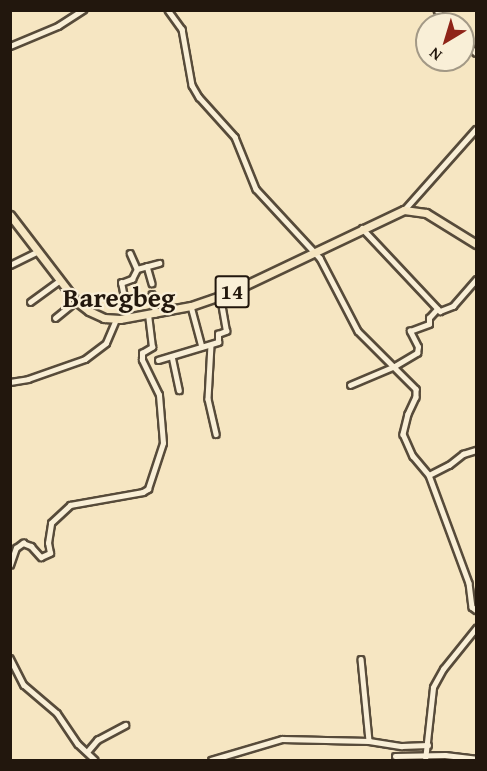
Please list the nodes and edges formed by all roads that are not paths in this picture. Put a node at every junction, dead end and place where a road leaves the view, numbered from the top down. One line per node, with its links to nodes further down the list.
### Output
1 (83, 10): 3 (street)
2 (168, 10): 9 (street)
3 (10, 46)
4 (477, 129): 5 (street)
5 (404, 210): 7 (highway, 14); 8 (highway)
6 (10, 216): 10 (highway, 14)
7 (362, 228): 9 (highway, 14); 24 (street)
8 (477, 244)
9 (314, 251): 20 (highway, 14); 33 (street)
10 (37, 252): 13 (street); 17 (highway, 14)
11 (130, 253): 15 (street)
12 (159, 263): 14 (street)
13 (10, 265)
14 (147, 266): 15 (street); 18 (street)
15 (137, 269): 27 (street)
16 (477, 280): 24 (street)
17 (59, 281): 21 (highway, 14); 22 (street)
18 (152, 283)
19 (152, 294): 25 (street)
20 (220, 296): 23 (highway, 14); 29 (street)
21 (76, 301): 26 (street); 28 (highway, 14)
22 (30, 302)
23 (191, 306): 25 (highway, 14); 30 (street)
24 (437, 309): 33 (street)
25 (152, 315): 27 (highway, 14); 40 (street)
26 (55, 318)
27 (128, 318): 28 (highway, 14)
28 (116, 319): 34 (street)
29 (211, 345): 30 (street); 37 (street)
30 (202, 347): 31 (street)
31 (172, 356): 32 (street); 36 (street)
32 (158, 360)
33 (395, 366): 35 (street); 39 (street)
34 (10, 382)
35 (350, 385)
36 (179, 390)
37 (216, 434)
38 (477, 450): 39 (street)
39 (429, 475): 41 (street)
40 (10, 565)
41 (477, 610)
42 (477, 628): 47 (street)
43 (10, 658): 48 (street)
44 (361, 659): 46 (street)
45 (124, 725): 48 (street)
46 (369, 741): 47 (street); 53 (street)
47 (428, 745): 50 (street)
48 (87, 752): 52 (street)
49 (395, 756): 50 (street)
50 (426, 758): 51 (street)
51 (477, 759)
52 (95, 760)
53 (211, 760)

